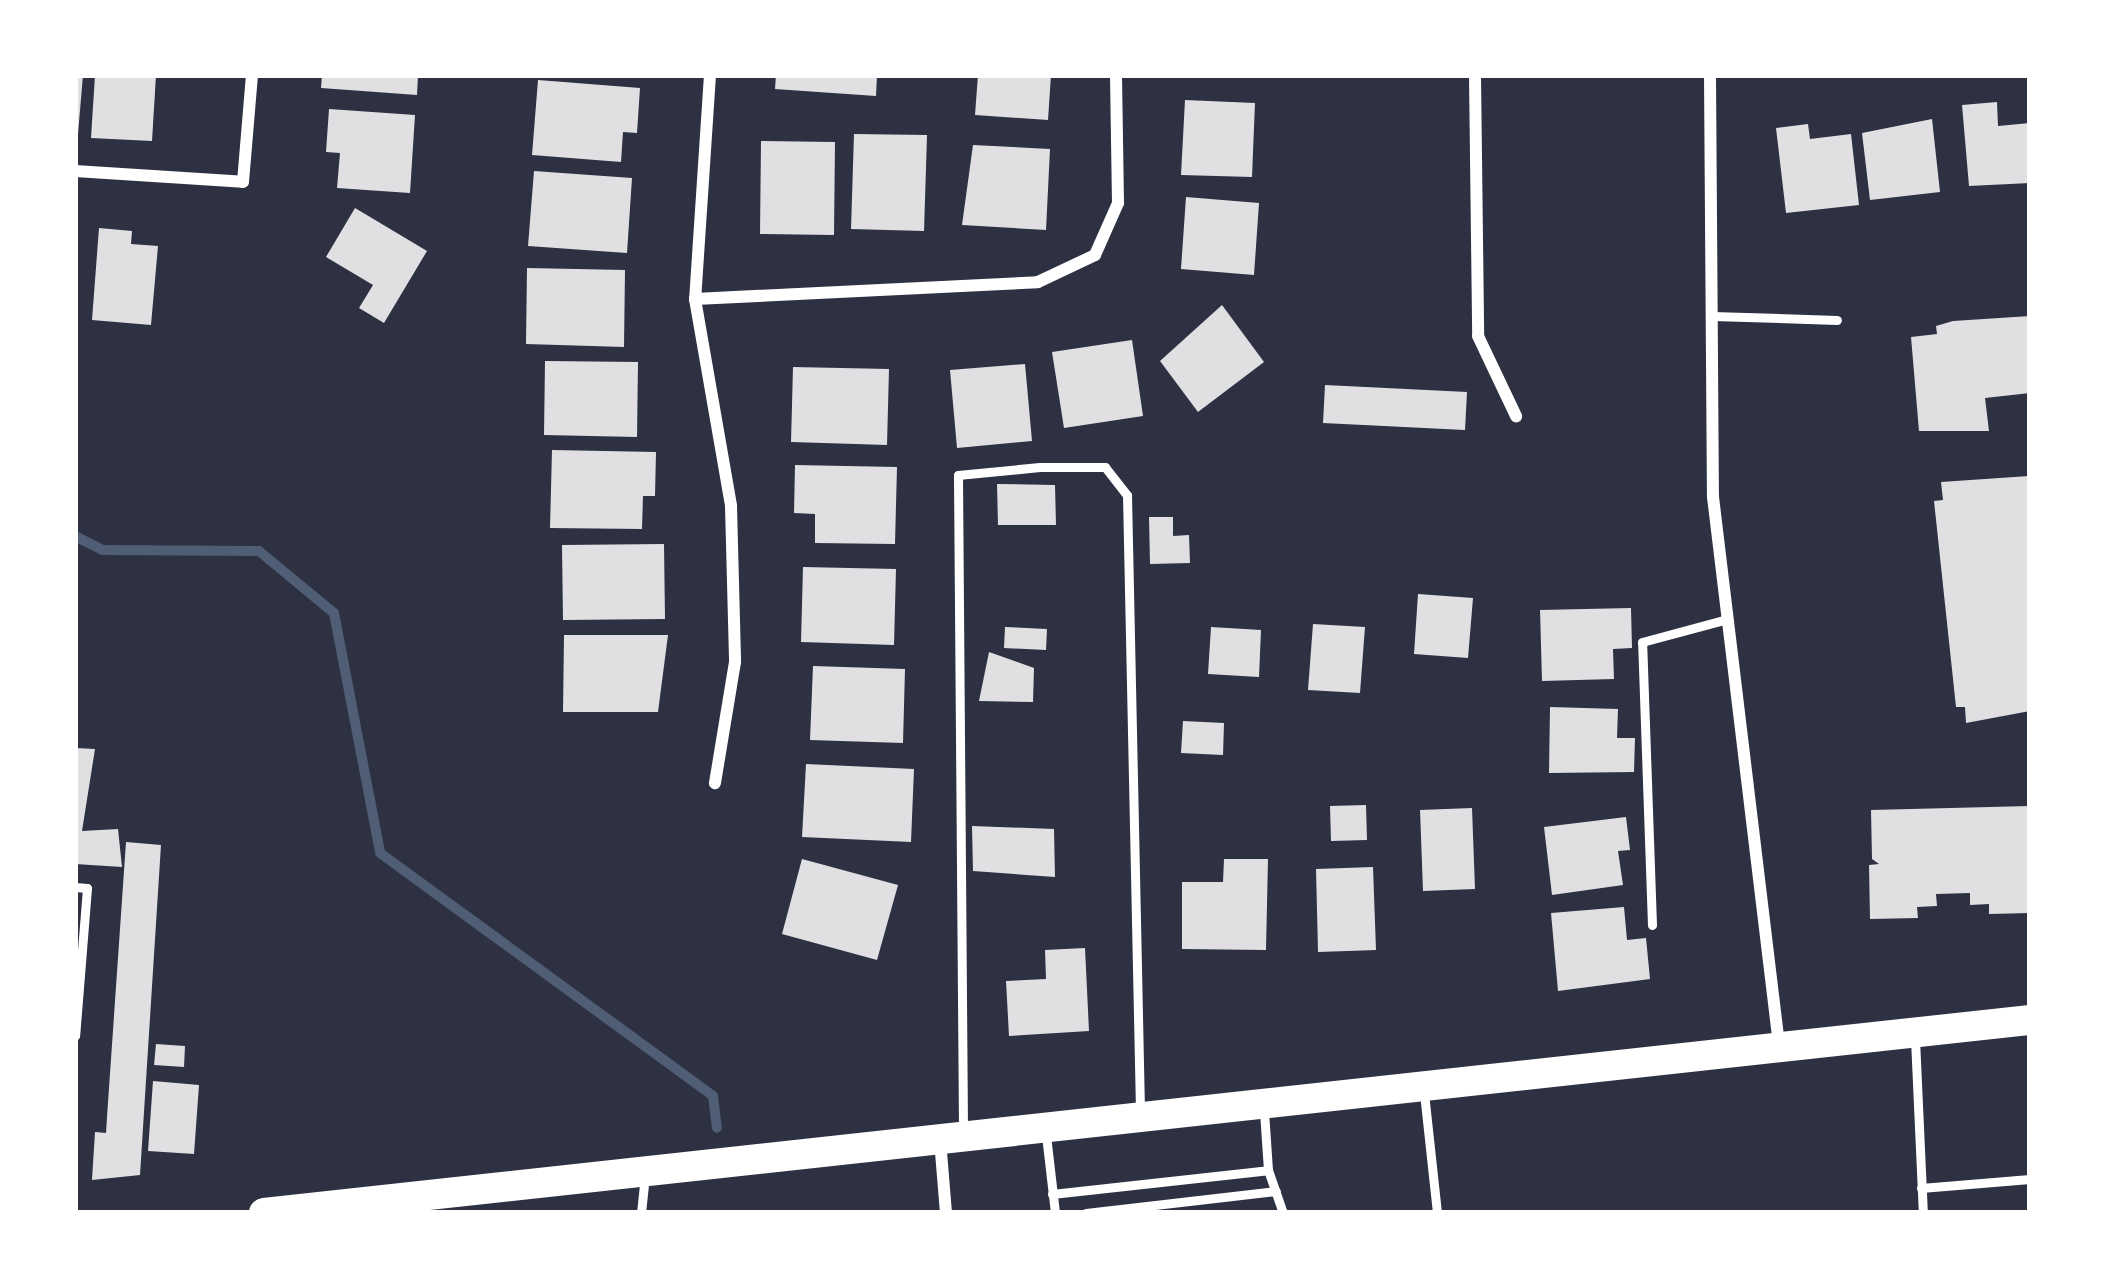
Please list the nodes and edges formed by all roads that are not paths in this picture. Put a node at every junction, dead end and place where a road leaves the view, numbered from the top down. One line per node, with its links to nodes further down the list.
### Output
1 (253, 75): 6 (street)
2 (710, 75): 7 (street)
3 (1116, 75): 7 (street)
4 (1475, 75): 10 (street)
5 (1710, 75): 8 (street)
6 (75, 171)
7 (695, 299): 12 (street)
8 (1712, 316): 9 (lane); 11 (street)
9 (1837, 320)
10 (1516, 416)
11 (1728, 619): 14 (lane); 18 (street)
12 (715, 783)
13 (75, 887): 17 (lane)
14 (1652, 925)
15 (2030, 1020): 16 (main road)
16 (1915, 1033): 18 (main road); 27 (lane)
17 (75, 1036)
18 (1779, 1045): 19 (main road)
19 (1424, 1085): 20 (main road); 36 (lane)
20 (1264, 1103): 21 (main road); 25 (lane)
21 (1140, 1117): 22 (main road); 23 (lane)
22 (1045, 1126): 23 (main road); 29 (lane)
23 (952, 1136): 24 (main road); 32 (street)
24 (646, 1169): 30 (main road); 31 (lane)
25 (1268, 1170): 28 (lane); 29 (lane)
26 (2030, 1179): 27 (lane)
27 (1921, 1188): 37 (lane)
28 (1276, 1191): 34 (lane); 35 (lane)
29 (1052, 1194): 33 (lane)
30 (264, 1213)
31 (641, 1213)
32 (946, 1213)
33 (1054, 1213)
34 (1086, 1213)
35 (1281, 1213)
36 (1436, 1213)
37 (1923, 1213)

